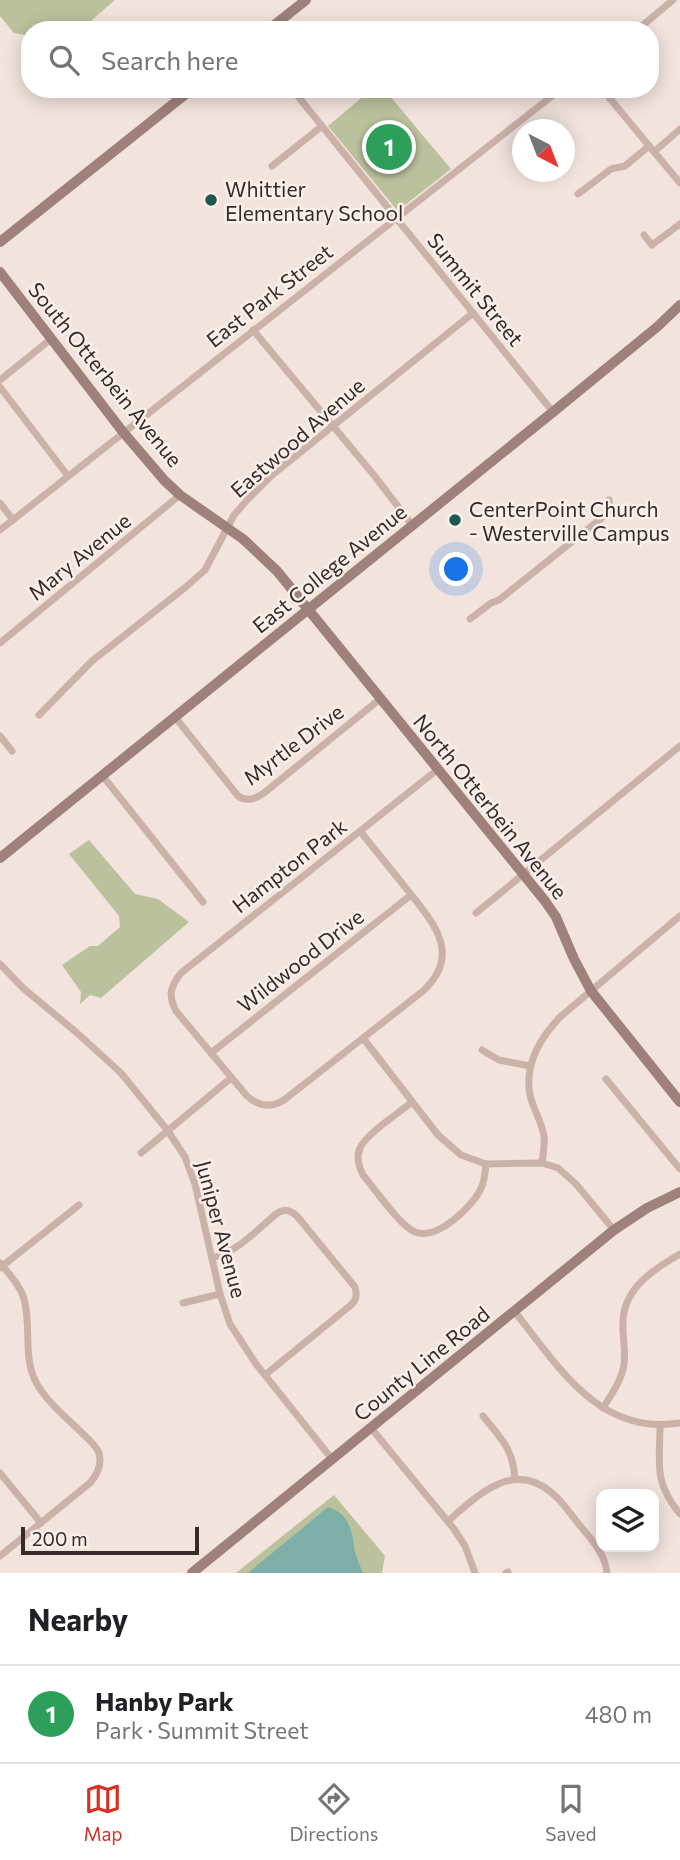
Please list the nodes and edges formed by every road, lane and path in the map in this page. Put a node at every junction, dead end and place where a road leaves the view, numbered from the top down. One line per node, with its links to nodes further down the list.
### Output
1 (306, 0): 3 (street)
2 (673, 0): 4 (street)
3 (279, 21)
4 (648, 21)
5 (181, 98): 18 (street)
6 (299, 98): 9 (street, Summit Street)
7 (549, 98): 15 (street, East Park Street)
8 (609, 98): 11 (street)
9 (322, 126): 12 (street); 15 (street, Summit Street)
10 (680, 130): 11 (street)
11 (651, 149): 13 (street); 14 (street)
12 (272, 166)
13 (680, 183)
14 (578, 194)
15 (396, 218): 21 (street, Summit Street); 22 (street, East Park Street)
16 (680, 224): 17 (street)
17 (644, 235)
18 (0, 242)
19 (0, 272): 23 (street, South Otterbein Avenue)
20 (680, 306): 26 (street, East College Avenue)
21 (473, 313): 26 (street, Summit Street); 27 (street, Eastwood Avenue)
22 (253, 330): 27 (street); 28 (street, East Park Street)
23 (51, 339): 24 (street); 28 (street, South Otterbein Avenue)
24 (0, 380)
25 (0, 387): 29 (street)
26 (553, 412): 34 (street, East College Avenue)
27 (332, 426): 34 (street); 35 (street, Eastwood Avenue)
28 (124, 432): 29 (street, East Park Street); 30 (street, South Otterbein Avenue)
29 (68, 475): 33 (street, East Park Street)
30 (180, 495): 35 (street, South Otterbein Avenue); 39 (street, Mary Avenue)
31 (609, 500): 38 (street)
32 (0, 503): 33 (street)
33 (13, 520): 36 (street, East Park Street)
34 (412, 526): 37 (street, East College Avenue)
35 (227, 528): 37 (street, South Otterbein Avenue); 41 (street, Eastwood Avenue)
36 (0, 530)
37 (309, 609): 40 (street, North Otterbein Avenue); 42 (street, East College Avenue)
38 (470, 619)
39 (0, 643)
40 (380, 699): 42 (street, Myrtle Drive); 46 (street, North Otterbein Avenue)
41 (38, 715)
42 (175, 717): 47 (street, East College Avenue)
43 (0, 736): 45 (street)
44 (680, 746): 50 (street)
45 (12, 751)
46 (437, 769): 48 (street, Hampton Park); 50 (street, North Otterbein Avenue)
47 (102, 775): 49 (street, East College Avenue); 52 (street)
48 (360, 831): 51 (street); 59 (street, Hampton Park)
49 (0, 858)
50 (522, 874): 53 (street); 56 (street, North Otterbein Avenue)
51 (411, 895): 57 (street); 59 (street, Wildwood Drive)
52 (203, 902)
53 (476, 913)
54 (680, 916): 56 (street)
55 (0, 964): 65 (street, Juniper Avenue)
56 (591, 991): 60 (street); 64 (street, North Otterbein Avenue)
57 (363, 1038): 61 (street); 63 (street)
58 (482, 1050): 60 (street)
59 (211, 1053): 61 (street)
60 (530, 1066): 67 (street)
61 (231, 1078): 65 (street)
62 (606, 1079): 69 (street)
63 (412, 1102): 68 (street); 68 (street)
64 (680, 1102)
65 (168, 1131): 66 (street); 74 (street, Juniper Avenue)
66 (141, 1153)
67 (542, 1163): 68 (street); 72 (street)
68 (486, 1164)
69 (680, 1170)
70 (680, 1192): 72 (street, County Line Road)
71 (79, 1205): 75 (street)
72 (614, 1230): 78 (street, County Line Road)
73 (680, 1254): 80 (street)
74 (212, 1258): 76 (street, Juniper Avenue); 79 (street)
75 (1, 1266): 90 (street)
76 (220, 1294): 77 (street); 79 (street, Juniper Avenue)
77 (183, 1303)
78 (515, 1312): 80 (street); 84 (street, County Line Road)
79 (265, 1375): 85 (street, Juniper Avenue)
80 (603, 1408): 83 (street)
81 (483, 1416): 87 (street)
82 (680, 1423): 83 (street)
83 (660, 1424): 88 (street)
84 (371, 1428): 85 (street, County Line Road); 89 (street)
85 (332, 1459): 92 (street, County Line Road)
86 (0, 1473): 90 (street)
87 (515, 1479): 89 (street); 94 (street)
88 (680, 1514)
89 (447, 1521): 93 (street)
90 (41, 1523): 91 (street)
91 (0, 1556)
92 (192, 1573)
93 (475, 1573)
94 (607, 1573)

